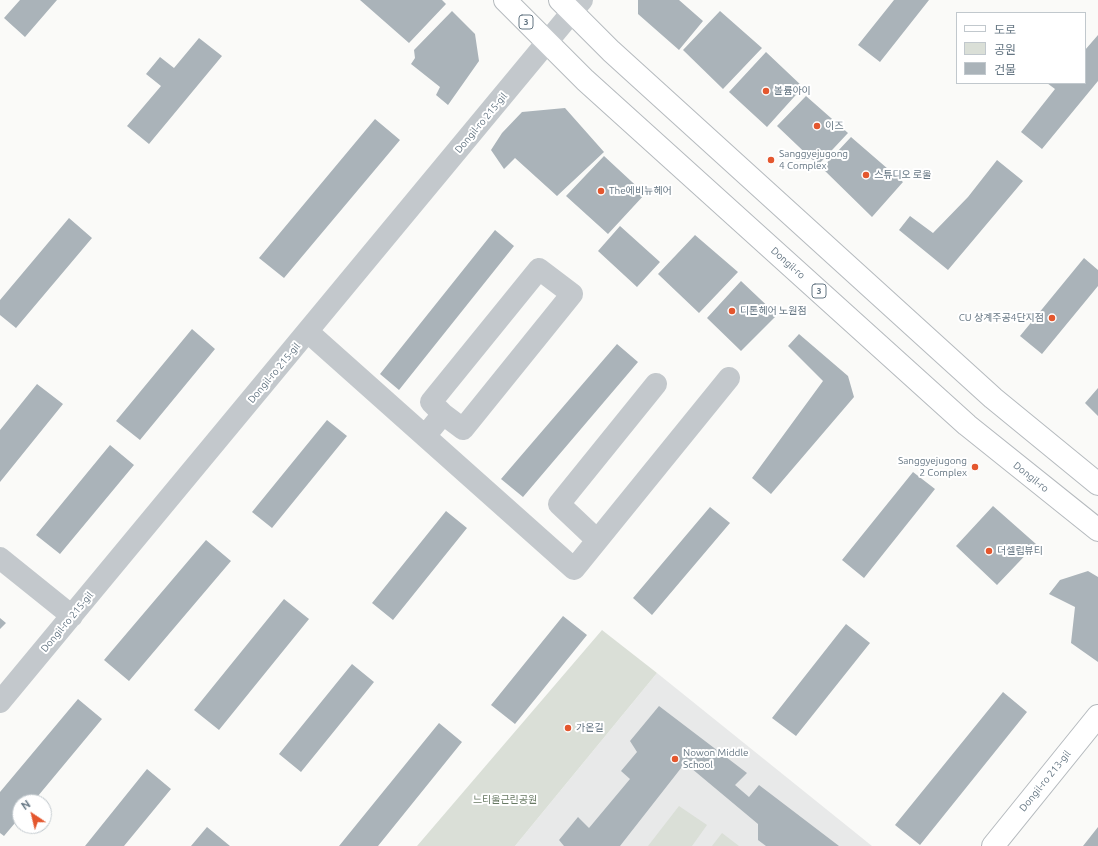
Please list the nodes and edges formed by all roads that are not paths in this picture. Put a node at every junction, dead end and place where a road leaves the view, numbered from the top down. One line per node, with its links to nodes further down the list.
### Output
1 (505, 0): 3 (main road, Dongil-ro / 3)
2 (571, 4): 3 (street, Dongil-ro 215-gil); 9 (main road)
3 (547, 43): 4 (street, Dongil-ro 215-gil); 10 (main road, Dongil-ro / 3)
4 (308, 332): 8 (street); 13 (street, Dongil-ro 215-gil)
5 (729, 378): 11 (street)
6 (656, 384): 11 (street)
7 (444, 414): 7 (street); 8 (street)
8 (425, 436): 11 (street)
9 (1098, 484)
10 (1098, 530)
11 (597, 540)
12 (0, 558): 13 (street)
13 (72, 616): 14 (street, Dongil-ro 215-gil)
14 (0, 702)
15 (1098, 716): 16 (main road, Dongil-ro 213-gil)
16 (993, 846)

